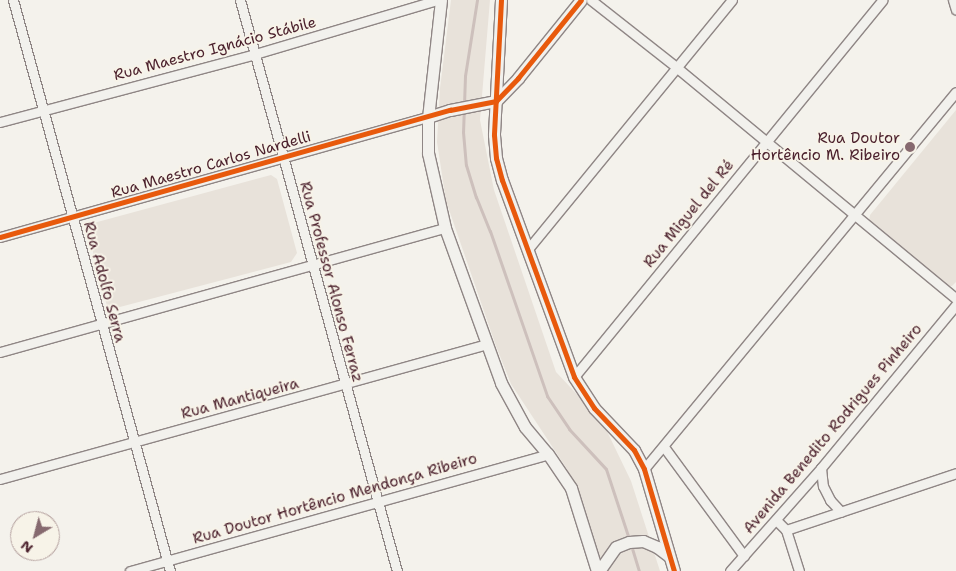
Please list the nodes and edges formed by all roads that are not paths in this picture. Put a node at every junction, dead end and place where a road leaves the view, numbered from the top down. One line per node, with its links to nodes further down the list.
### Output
1 (13, 0): 16 (street, Rua Adolfo Serra)
2 (240, 0): 12 (street, Rua Professor Alonso Ferraz)
3 (437, 0): 12 (street, Rua Maestro Ignácio Stábile)
4 (441, 0): 17 (street)
5 (501, 0): 15 (street)
6 (581, 0): 15 (street)
7 (591, 0): 13 (street)
8 (732, 0): 13 (street)
9 (883, 0): 19 (street, Rua Miguel del Ré)
10 (953, 0): 11 (street)
11 (956, 10)
12 (254, 54): 16 (street, Rua Maestro Ignácio Stábile); 20 (street, Rua Professor Alonso Ferraz)
13 (676, 66): 19 (street); 25 (street)
14 (956, 92): 21 (street)
15 (496, 100): 17 (street); 25 (street)
16 (44, 110): 18 (street, Rua Maestro Ignácio Stábile); 22 (street, Rua Adolfo Serra)
17 (428, 117): 20 (street, Rua Maestro Carlos Nardelli); 23 (street)
18 (0, 122)
19 (766, 142): 21 (street); 32 (street, Rua Miguel del Ré)
20 (283, 157): 22 (street, Rua Maestro Carlos Nardelli); 26 (street, Rua Professor Alonso Ferraz)
21 (854, 216): 27 (street); 35 (street)
22 (72, 217): 24 (street, Rua Maestro Carlos Nardelli); 29 (street, Rua Adolfo Serra)
23 (445, 228): 26 (street); 30 (street)
24 (0, 237)
25 (528, 249): 32 (street)
26 (313, 265): 29 (street); 33 (street, Rua Professor Alonso Ferraz)
27 (956, 299)
28 (956, 305): 37 (street, Avenida Benedito Rodrigues Pinheiro)
29 (102, 324): 31 (street); 34 (street, Rua Adolfo Serra)
30 (487, 344): 33 (street, Rua Mantiqueira); 36 (street)
31 (0, 352)
32 (574, 377): 38 (street)
33 (344, 384): 34 (street, Rua Mantiqueira); 41 (street, Rua Professor Alonso Ferraz)
34 (134, 442): 40 (street, Rua Mantiqueira); 47 (street, Rua Adolfo Serra)
35 (664, 447): 38 (street); 46 (street)
36 (548, 454): 41 (street, Rua Doutor Hortêncio Mendonça Ribeiro); 51 (street)
37 (821, 468): 42 (street); 43 (street, Avenida Benedito Rodrigues Pinheiro)
38 (644, 469): 45 (street)
39 (956, 473): 42 (street)
40 (0, 479)
41 (378, 502): 47 (street, Rua Doutor Hortêncio Mendonça Ribeiro); 50 (street, Rua Professor Alonso Ferraz)
42 (841, 512): 44 (street)
43 (776, 520): 44 (street); 46 (street, Avenida Benedito Rodrigues Pinheiro)
44 (786, 530): 54 (street)
45 (669, 556): 51 (street); 52 (street)
46 (744, 556): 53 (street, Avenida Benedito Rodrigues Pinheiro)
47 (168, 561): 48 (street, Rua Doutor Hortêncio Mendonça Ribeiro); 49 (street, Rua Adolfo Serra)
48 (130, 571)
49 (170, 571)
50 (396, 571)
51 (598, 571)
52 (674, 571)
53 (730, 571)
54 (799, 571)

